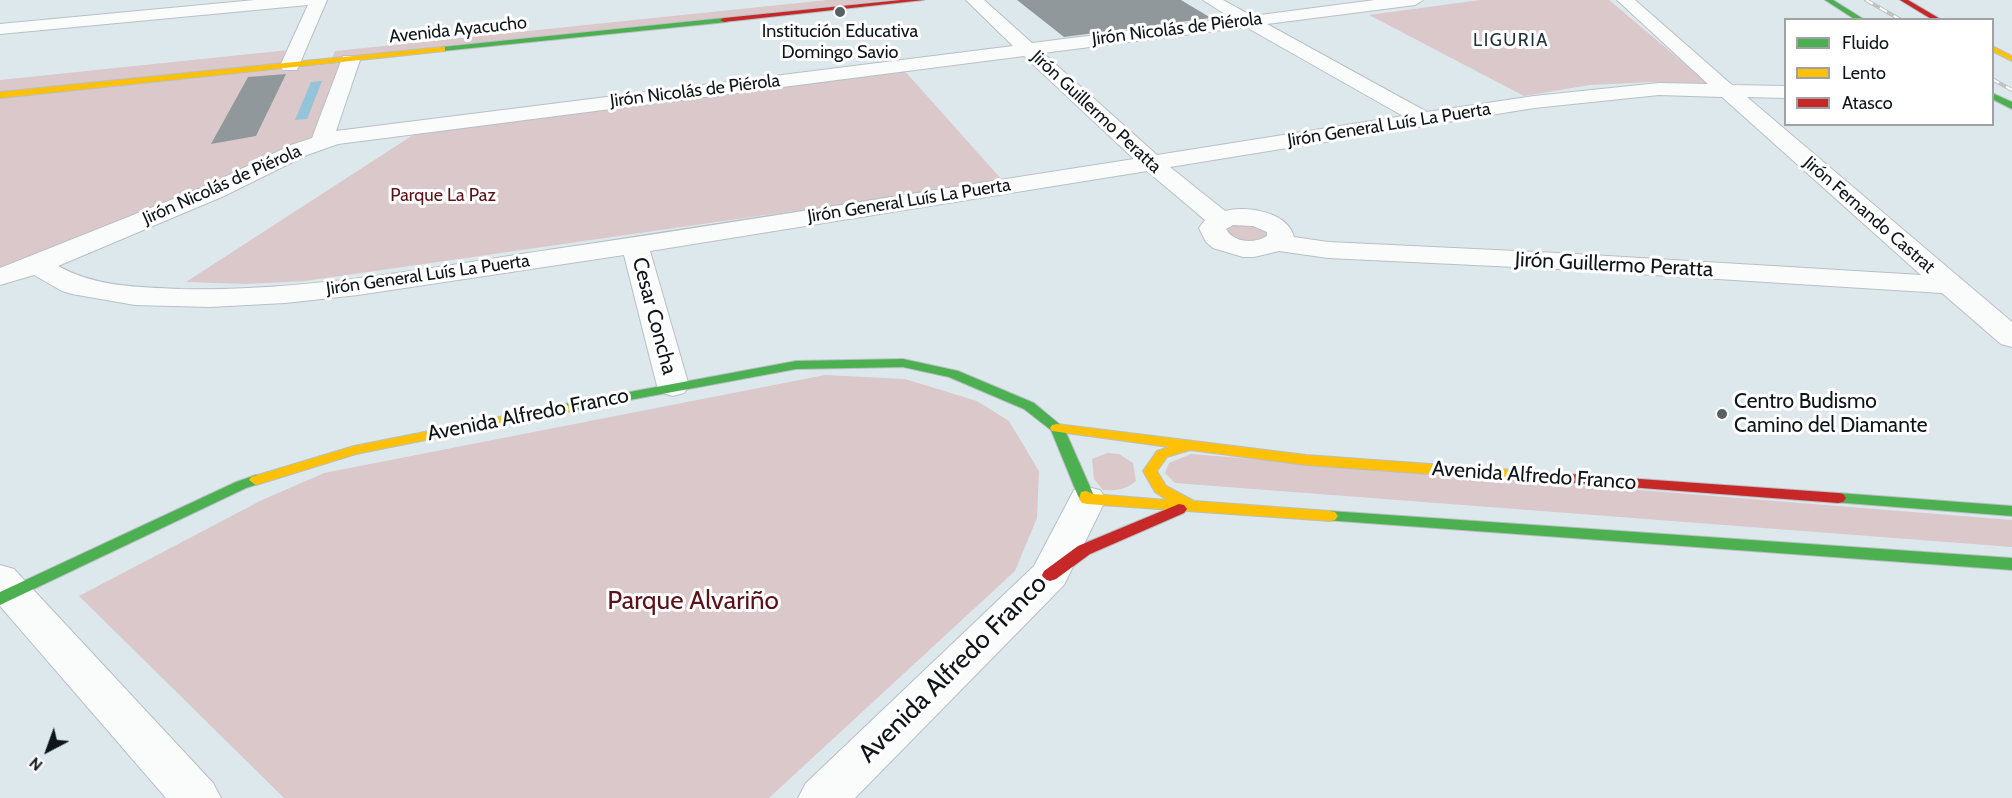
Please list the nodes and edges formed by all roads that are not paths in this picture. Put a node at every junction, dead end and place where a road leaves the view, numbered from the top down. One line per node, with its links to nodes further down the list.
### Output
1 (310, 0): 14 (street)
2 (319, 0): 17 (street)
3 (786, 0): 15 (street, Avenida Ayacucho)
4 (921, 0): 18 (street, Avenida Ayacucho)
5 (974, 0): 16 (street, Jirón Guillermo Peratta)
6 (1211, 0): 13 (street)
7 (1415, 0): 13 (street, Jirón Nicolás de Piérola)
8 (1625, 0): 19 (street, Jirón Fernando Castrat)
9 (1828, 0): 11 (street)
10 (1903, 0): 12 (street)
11 (1859, 18)
12 (1936, 18)
13 (1247, 21): 16 (street, Jirón Nicolás de Piérola); 22 (street)
14 (0, 29)
15 (453, 34)
16 (1026, 48): 23 (street, Jirón Nicolás de Piérola); 24 (street, Jirón Guillermo Peratta)
17 (296, 54): 18 (street, Avenida Ayacucho); 21 (street, Avenida Ayacucho)
18 (350, 60): 23 (street)
19 (1728, 90): 20 (street, Jirón General Luís La Puerta); 22 (street, Jirón General Luís La Puerta); 28 (street, Jirón Fernando Castrat)
20 (1784, 92)
21 (0, 95)
22 (1423, 119): 24 (street, Jirón General Luís La Puerta)
23 (322, 141): 26 (street, Jirón Nicolás de Piérola)
24 (1152, 163): 25 (street, Jirón General Luís La Puerta); 28 (street, Jirón Guillermo Peratta)
25 (635, 245): 26 (street, Jirón General Luís La Puerta); 30 (street, Cesar Concha)
26 (36, 266): 27 (street, Jirón Nicolás de Piérola)
27 (0, 277)
28 (1951, 285): 29 (street, Jirón Fernando Castrat)
29 (2012, 338)
30 (673, 386): 31 (street, Avenida Alfredo Franco); 38 (street, Avenida Alfredo Franco)
31 (1057, 428): 32 (street, Avenida Alfredo Franco); 33 (street, Avenida Alfredo Franco)
32 (1190, 446): 34 (street); 35 (street, Avenida Alfredo Franco)
33 (1087, 499): 34 (street); 37 (street, Avenida Alfredo Franco)
34 (1189, 506): 36 (street); 37 (street)
35 (2012, 511)
36 (2012, 564)
37 (1050, 575): 40 (street, Avenida Alfredo Franco)
38 (4, 590): 39 (street)
39 (196, 798)
40 (823, 798)

